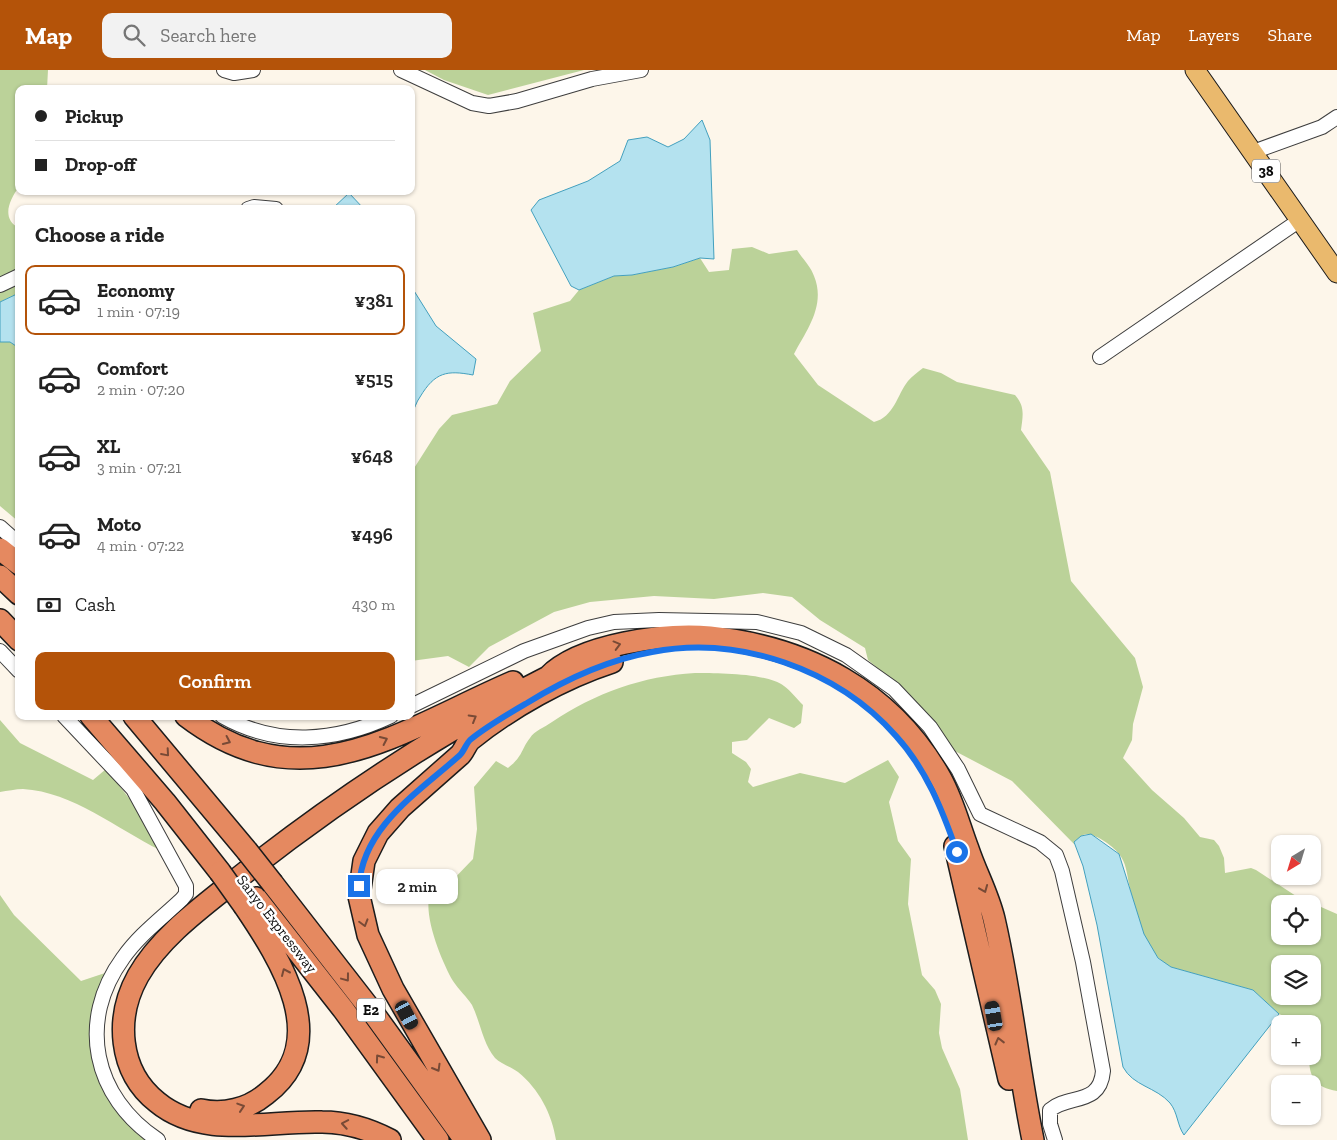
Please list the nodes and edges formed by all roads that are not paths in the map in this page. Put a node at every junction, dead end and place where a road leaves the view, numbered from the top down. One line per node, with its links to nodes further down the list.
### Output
1 (224, 70): 2 (street)
2 (253, 70)
3 (401, 70): 4 (street)
4 (641, 70)
5 (1195, 70): 7 (main road, 38)
6 (1337, 117): 7 (street)
7 (1253, 152): 8 (main road, 38)
8 (1300, 220): 9 (main road, 38); 12 (street)
9 (1337, 273)
10 (15, 278): 11 (street)
11 (0, 285)
12 (1100, 357)
13 (0, 527): 14 (street)
14 (15, 540)
15 (0, 549): 16 (highway)
16 (15, 561)
17 (0, 576): 18 (highway)
18 (15, 590)
19 (0, 606): 21 (highway)
20 (0, 620): 22 (highway)
21 (15, 621)
22 (15, 636)
23 (0, 651): 24 (street)
24 (15, 667)
25 (557, 668): 31 (highway, one-way to 25); 38 (highway, one-way to 25); 43 (highway, one-way to 43)
26 (415, 704): 44 (street)
27 (68, 720): 37 (street)
28 (94, 720): 35 (highway)
29 (108, 720): 35 (highway, Sanyo Expressway / E2)
30 (137, 720): 40 (highway, Sanyo Expressway / E2, one-way to 40, bridge)
31 (192, 720)
32 (231, 720): 33 (street)
33 (382, 720)
34 (468, 742): 36 (highway, one-way to 36); 41 (highway, one-way to 41); 42 (highway, one-way to 34)
35 (225, 869): 36 (highway, Sanyo Expressway / E2)
36 (251, 902): 39 (highway, Sanyo Expressway / E2, one-way to 36)
37 (158, 1140)
38 (390, 1140)
39 (438, 1140)
40 (465, 1140)
41 (480, 1140)
42 (1022, 1140)
43 (1033, 1140)
44 (1055, 1140)

